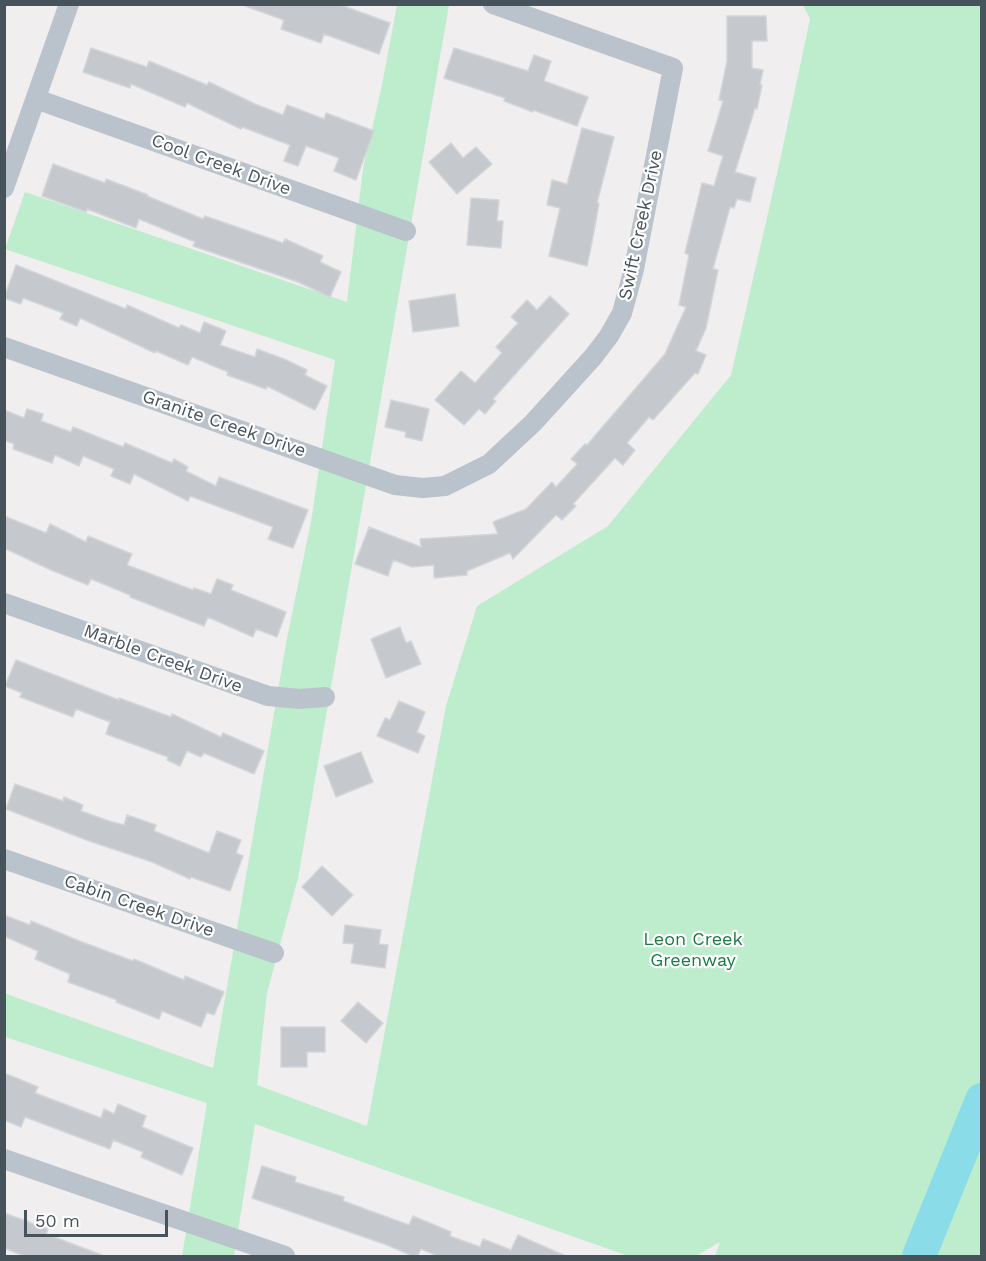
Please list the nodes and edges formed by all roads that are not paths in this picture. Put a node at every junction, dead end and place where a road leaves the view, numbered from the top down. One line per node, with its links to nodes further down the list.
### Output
1 (69, 4): 3 (street)
2 (493, 4): 7 (street, Swift Creek Drive)
3 (36, 99): 4 (street); 5 (street, Cool Creek Drive)
4 (4, 188)
5 (406, 231)
6 (4, 346): 7 (street, Granite Creek Drive)
7 (445, 486)
8 (4, 603): 9 (street, Marble Creek Drive)
9 (325, 697)
10 (4, 859): 11 (street, Cabin Creek Drive)
11 (274, 953)
12 (4, 1159): 13 (street)
13 (285, 1257)

